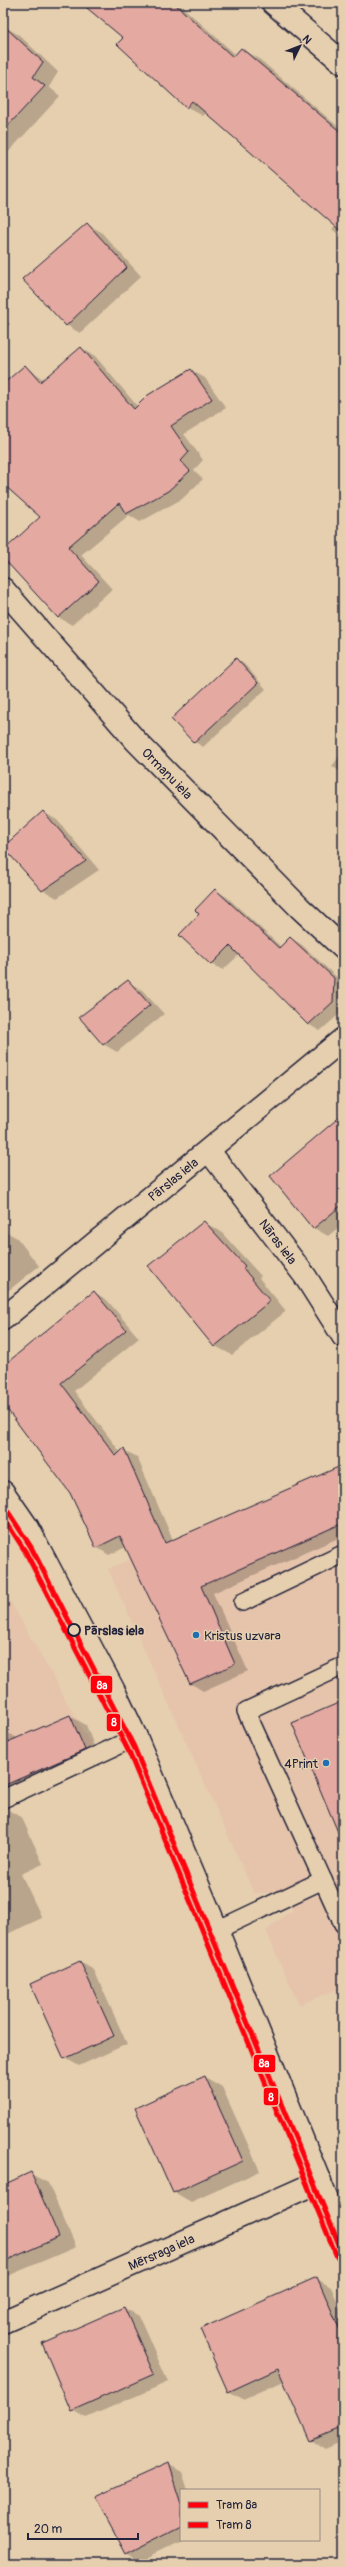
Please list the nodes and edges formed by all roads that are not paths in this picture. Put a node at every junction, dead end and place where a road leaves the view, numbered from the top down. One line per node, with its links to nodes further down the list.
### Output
1 (273, 3): 2 (street)
2 (343, 63)
3 (3, 589): 4 (street, Ormaņu iela)
4 (340, 938)
5 (343, 1039): 6 (street, Pārslas iela)
6 (209, 1151): 7 (street, Pārslas iela); 8 (street, Nāras iela)
7 (3, 1319)
8 (343, 1336)
9 (3, 1492): 13 (street)
10 (343, 1554): 11 (lane)
11 (242, 1602)
12 (343, 1666): 15 (lane)
13 (136, 1737): 14 (lane); 17 (street)
14 (3, 1799)
15 (323, 1880): 16 (lane); 17 (lane)
16 (343, 1924)
17 (217, 1930): 18 (street)
18 (320, 2181): 19 (street); 20 (street, Mērsraga iela)
19 (343, 2239)
20 (3, 2322)

